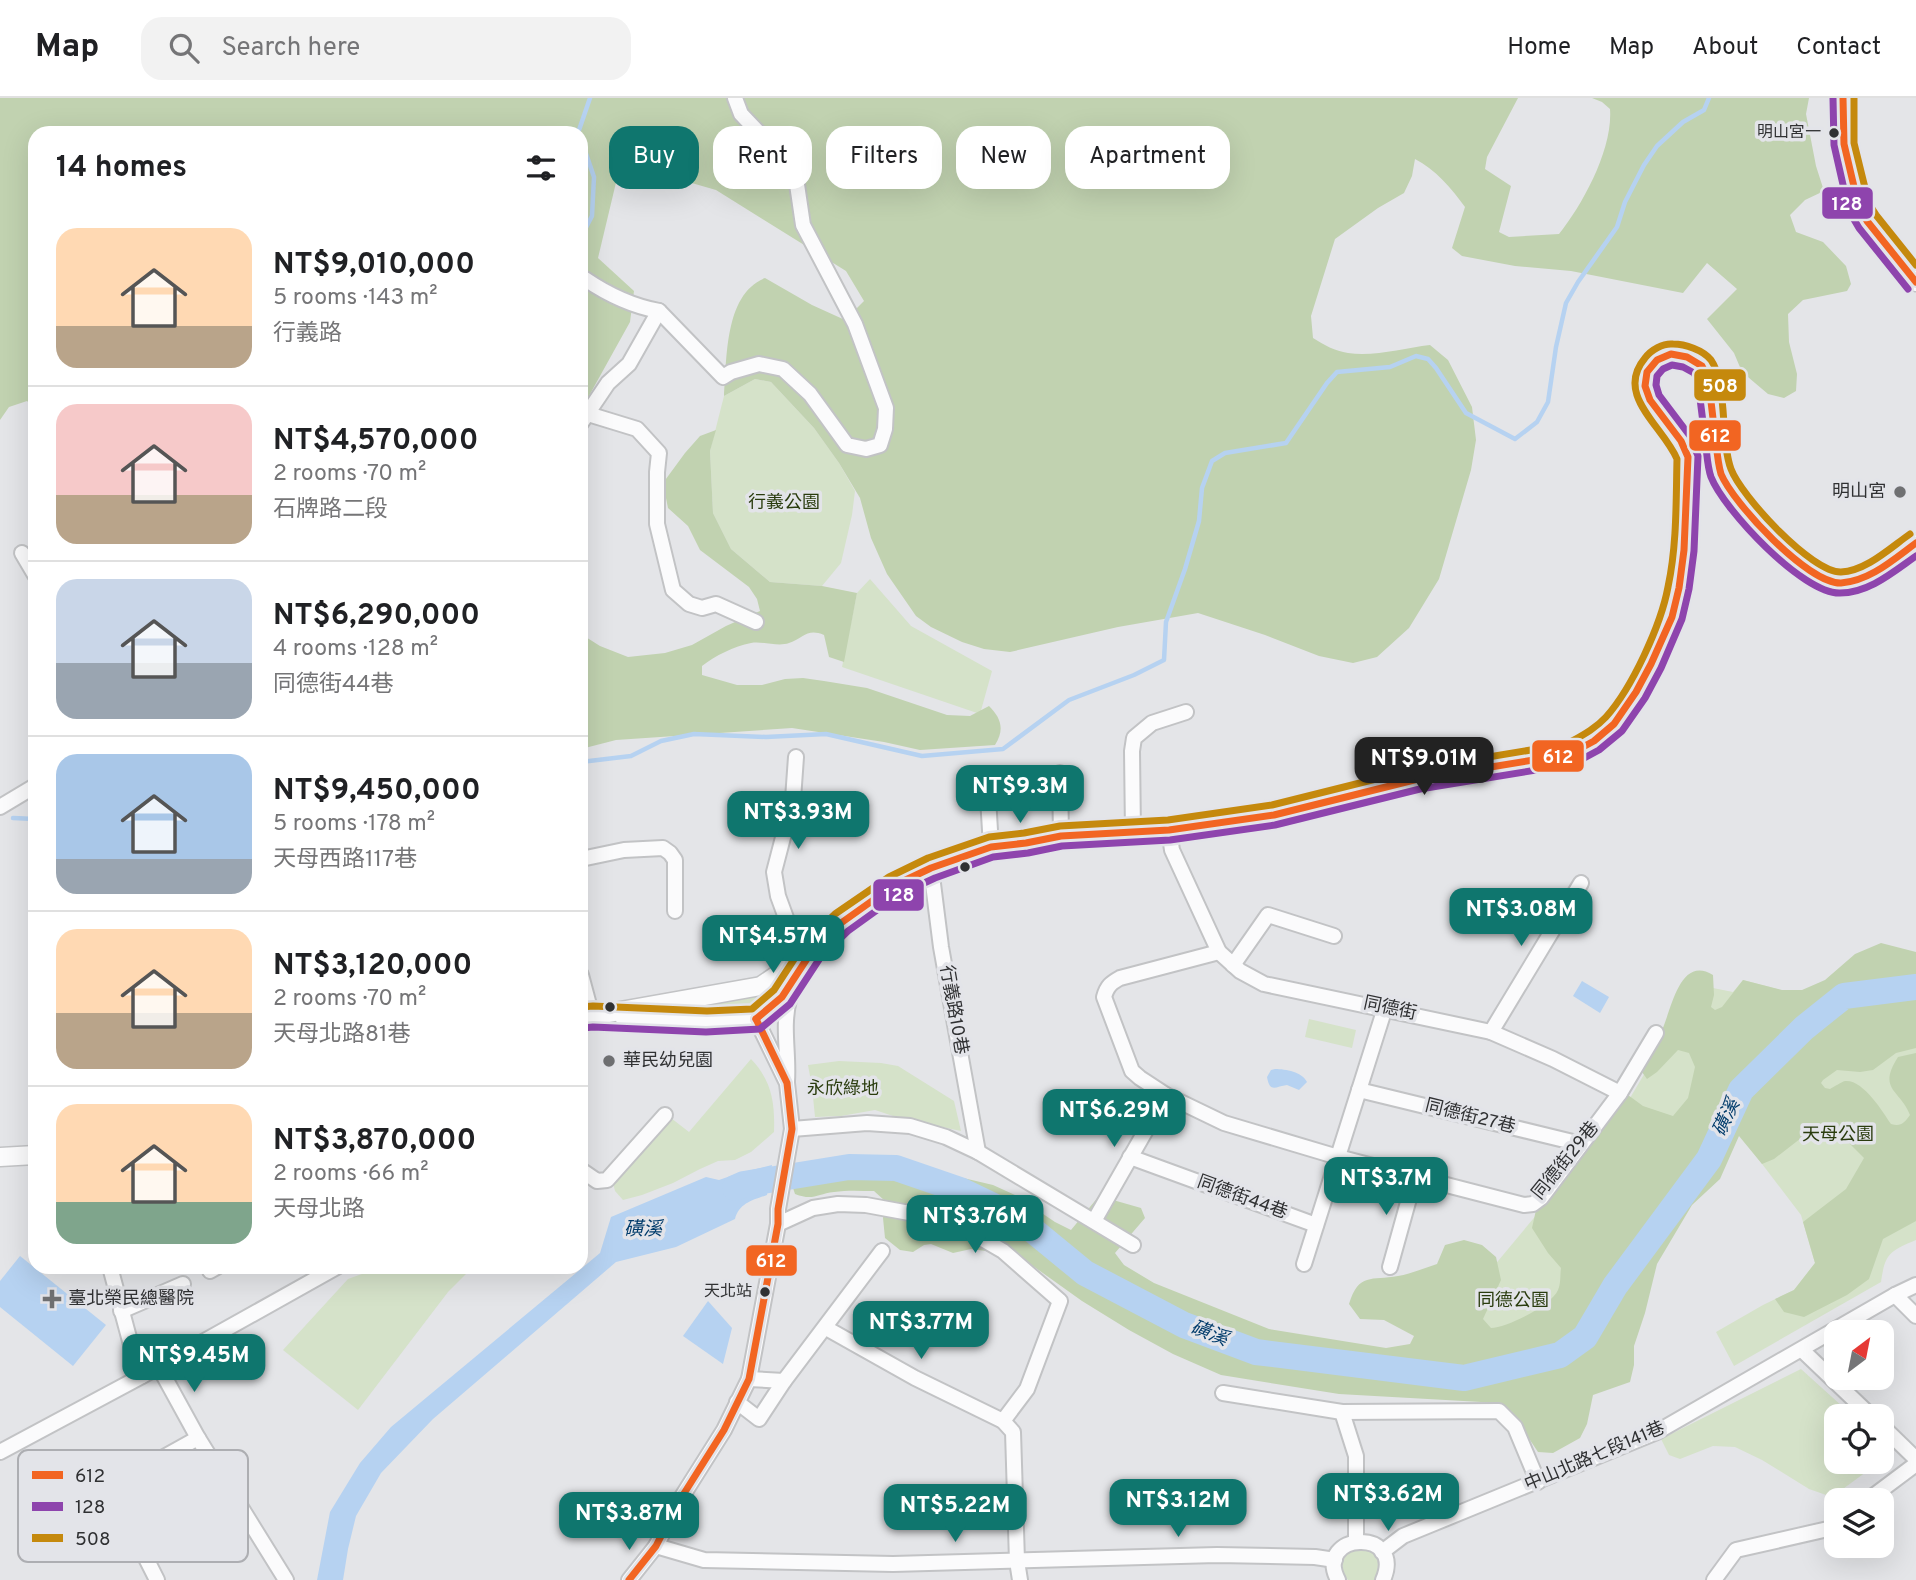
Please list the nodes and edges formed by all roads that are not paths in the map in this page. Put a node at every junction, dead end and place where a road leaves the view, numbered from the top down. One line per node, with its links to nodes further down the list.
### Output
1 (735, 98): 5 (street)
2 (1843, 98): 4 (street)
3 (588, 281): 5 (street)
4 (1916, 282)
5 (659, 312): 6 (street)
6 (588, 413)
7 (588, 420): 11 (street)
8 (1916, 543): 18 (street)
9 (22, 553): 10 (street)
10 (28, 563)
11 (756, 622)
12 (1186, 712): 19 (street)
13 (796, 757): 27 (street)
14 (1060, 773): 20 (street)
15 (988, 781): 21 (street)
16 (28, 790): 17 (street)
17 (0, 807)
18 (1169, 830): 19 (street); 28 (street, 同德街)
19 (1133, 832): 20 (street)
20 (1061, 835): 21 (street)
21 (991, 847): 23 (street)
22 (588, 858): 25 (street)
23 (931, 868): 27 (street); 43 (street, 行義路10巷)
24 (1581, 883): 34 (street)
25 (675, 911)
26 (1334, 936): 29 (street)
27 (812, 951): 31 (street); 33 (street); 36 (street)
28 (1219, 952): 29 (street, 同德街); 39 (street, 同德街29巷)
29 (1233, 965): 30 (street, 同德街)
30 (1385, 1008): 34 (street, 同德街); 37 (street)
31 (588, 1017)
32 (588, 1017): 33 (street)
33 (756, 1019): 36 (street)
34 (1491, 1032): 38 (street, 同德街)
35 (1656, 1033): 38 (street)
36 (787, 1083): 41 (street)
37 (1359, 1090): 42 (street, 同德街27巷); 47 (street)
38 (1620, 1093): 42 (street, 同德街29巷)
39 (1166, 1095): 46 (street); 47 (street, 同德街29巷)
40 (665, 1115): 48 (street)
41 (792, 1129): 43 (street); 50 (street)
42 (1581, 1144): 49 (street, 同德街29巷)
43 (978, 1152): 51 (street)
44 (28, 1155): 45 (street)
45 (0, 1157)
46 (1130, 1157): 51 (street); 52 (street, 同德街44巷)
47 (1338, 1157): 49 (street, 同德街29巷); 52 (street)
48 (588, 1176)
49 (1415, 1177): 56 (street)
50 (778, 1217): 68 (street); 74 (street)
51 (1094, 1221): 53 (street)
52 (1316, 1225): 55 (street)
53 (1133, 1245)
54 (882, 1251): 64 (street)
55 (1304, 1264)
56 (1390, 1267)
57 (112, 1274): 62 (street)
58 (325, 1274): 66 (street)
59 (183, 1284): 62 (street)
60 (1916, 1285): 61 (street, 中山北路七段141巷)
61 (1895, 1295): 63 (street); 65 (street, 中山北路七段141巷)
62 (121, 1311): 67 (street)
63 (1916, 1316)
64 (825, 1328): 69 (street); 74 (street)
65 (1802, 1350): 72 (street); 81 (street, 中山北路七段141巷)
66 (159, 1367): 67 (street); 75 (street)
67 (142, 1376): 79 (street)
68 (749, 1379): 69 (street); 71 (street)
69 (784, 1381): 71 (street)
70 (1223, 1393): 73 (street)
71 (737, 1402): 86 (street)
72 (1858, 1404)
73 (1342, 1412): 81 (street); 85 (street)
74 (1003, 1421): 89 (street)
75 (198, 1438): 77 (street); 78 (street)
76 (1894, 1438): 80 (street)
77 (176, 1450)
78 (205, 1450)
79 (0, 1452)
80 (1916, 1461): 82 (street)
81 (1538, 1482): 87 (street, 中山北路七段141巷)
82 (1883, 1488)
83 (248, 1519): 92 (street)
84 (1824, 1530): 97 (street)
85 (1356, 1541): 87 (street); 88 (street)
86 (656, 1546): 89 (street); 93 (street)
87 (1382, 1552): 96 (street)
88 (1335, 1560): 89 (street); 95 (street)
89 (1017, 1561): 94 (street)
90 (148, 1562): 91 (street)
91 (157, 1580)
92 (286, 1580)
93 (629, 1580)
94 (1020, 1580)
95 (1338, 1580)
96 (1383, 1580)
97 (1714, 1580)

